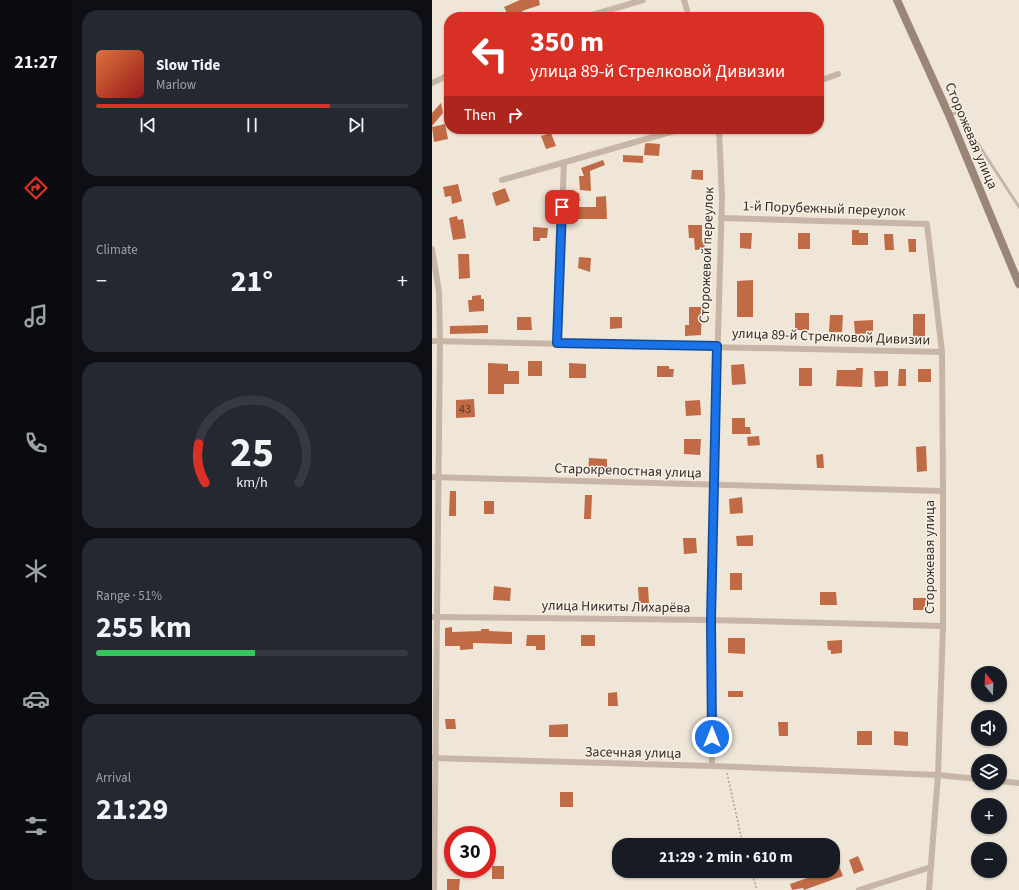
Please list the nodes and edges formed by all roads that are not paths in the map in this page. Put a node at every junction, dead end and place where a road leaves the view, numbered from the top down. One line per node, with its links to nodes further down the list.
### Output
1 (643, 0): 4 (street)
2 (684, 0): 5 (street)
3 (897, 0): 10 (main road, Сторожевая улица)
4 (602, 12)
5 (688, 12)
6 (838, 74): 8 (street)
7 (444, 77): 9 (street)
8 (824, 79)
9 (432, 83)
10 (949, 114): 15 (lane); 19 (main road, Сторожевая улица)
11 (663, 134): 13 (street)
12 (719, 134): 16 (street, Сторожевой переулок)
13 (564, 162): 14 (street); 22 (street)
14 (502, 180)
15 (1019, 207)
16 (722, 218): 17 (street, 1-й Порубежный переулок); 23 (street, Сторожевой переулок)
17 (927, 224): 24 (street, Сторожевая улица)
18 (432, 249): 21 (street)
19 (1019, 284)
20 (432, 341): 21 (street, улица 89-й Стрелковой Дивизии)
21 (440, 341): 22 (street, улица 89-й Стрелковой Дивизии); 25 (street)
22 (557, 343): 23 (street, улица 89-й Стрелковой Дивизии)
23 (717, 346): 24 (street, улица 89-й Стрелковой Дивизии); 26 (street, Сторожевой переулок)
24 (942, 352): 27 (street, Сторожевая улица)
25 (435, 477): 26 (street, Старокрепостная улица); 28 (street)
26 (714, 485): 27 (street, Старокрепостная улица); 29 (street, Сторожевой переулок)
27 (943, 491): 30 (street, Сторожевая улица)
28 (434, 617): 29 (street, улица Никиты Лихарёва); 31 (street)
29 (711, 620): 30 (street, улица Никиты Лихарёва); 32 (street, Сторожевой переулок)
30 (943, 626): 33 (street, Сторожевая улица)
31 (433, 758): 32 (street, Засечная улица); 38 (street)
32 (712, 766): 33 (street, Засечная улица)
33 (938, 775): 34 (street, Засечная улица); 37 (street, Сторожевая улица)
34 (971, 778)
35 (1007, 782): 36 (street)
36 (1019, 783)
37 (931, 867): 39 (street); 40 (street, Сторожевая улица)
38 (434, 890)
39 (859, 890)
40 (929, 890)

